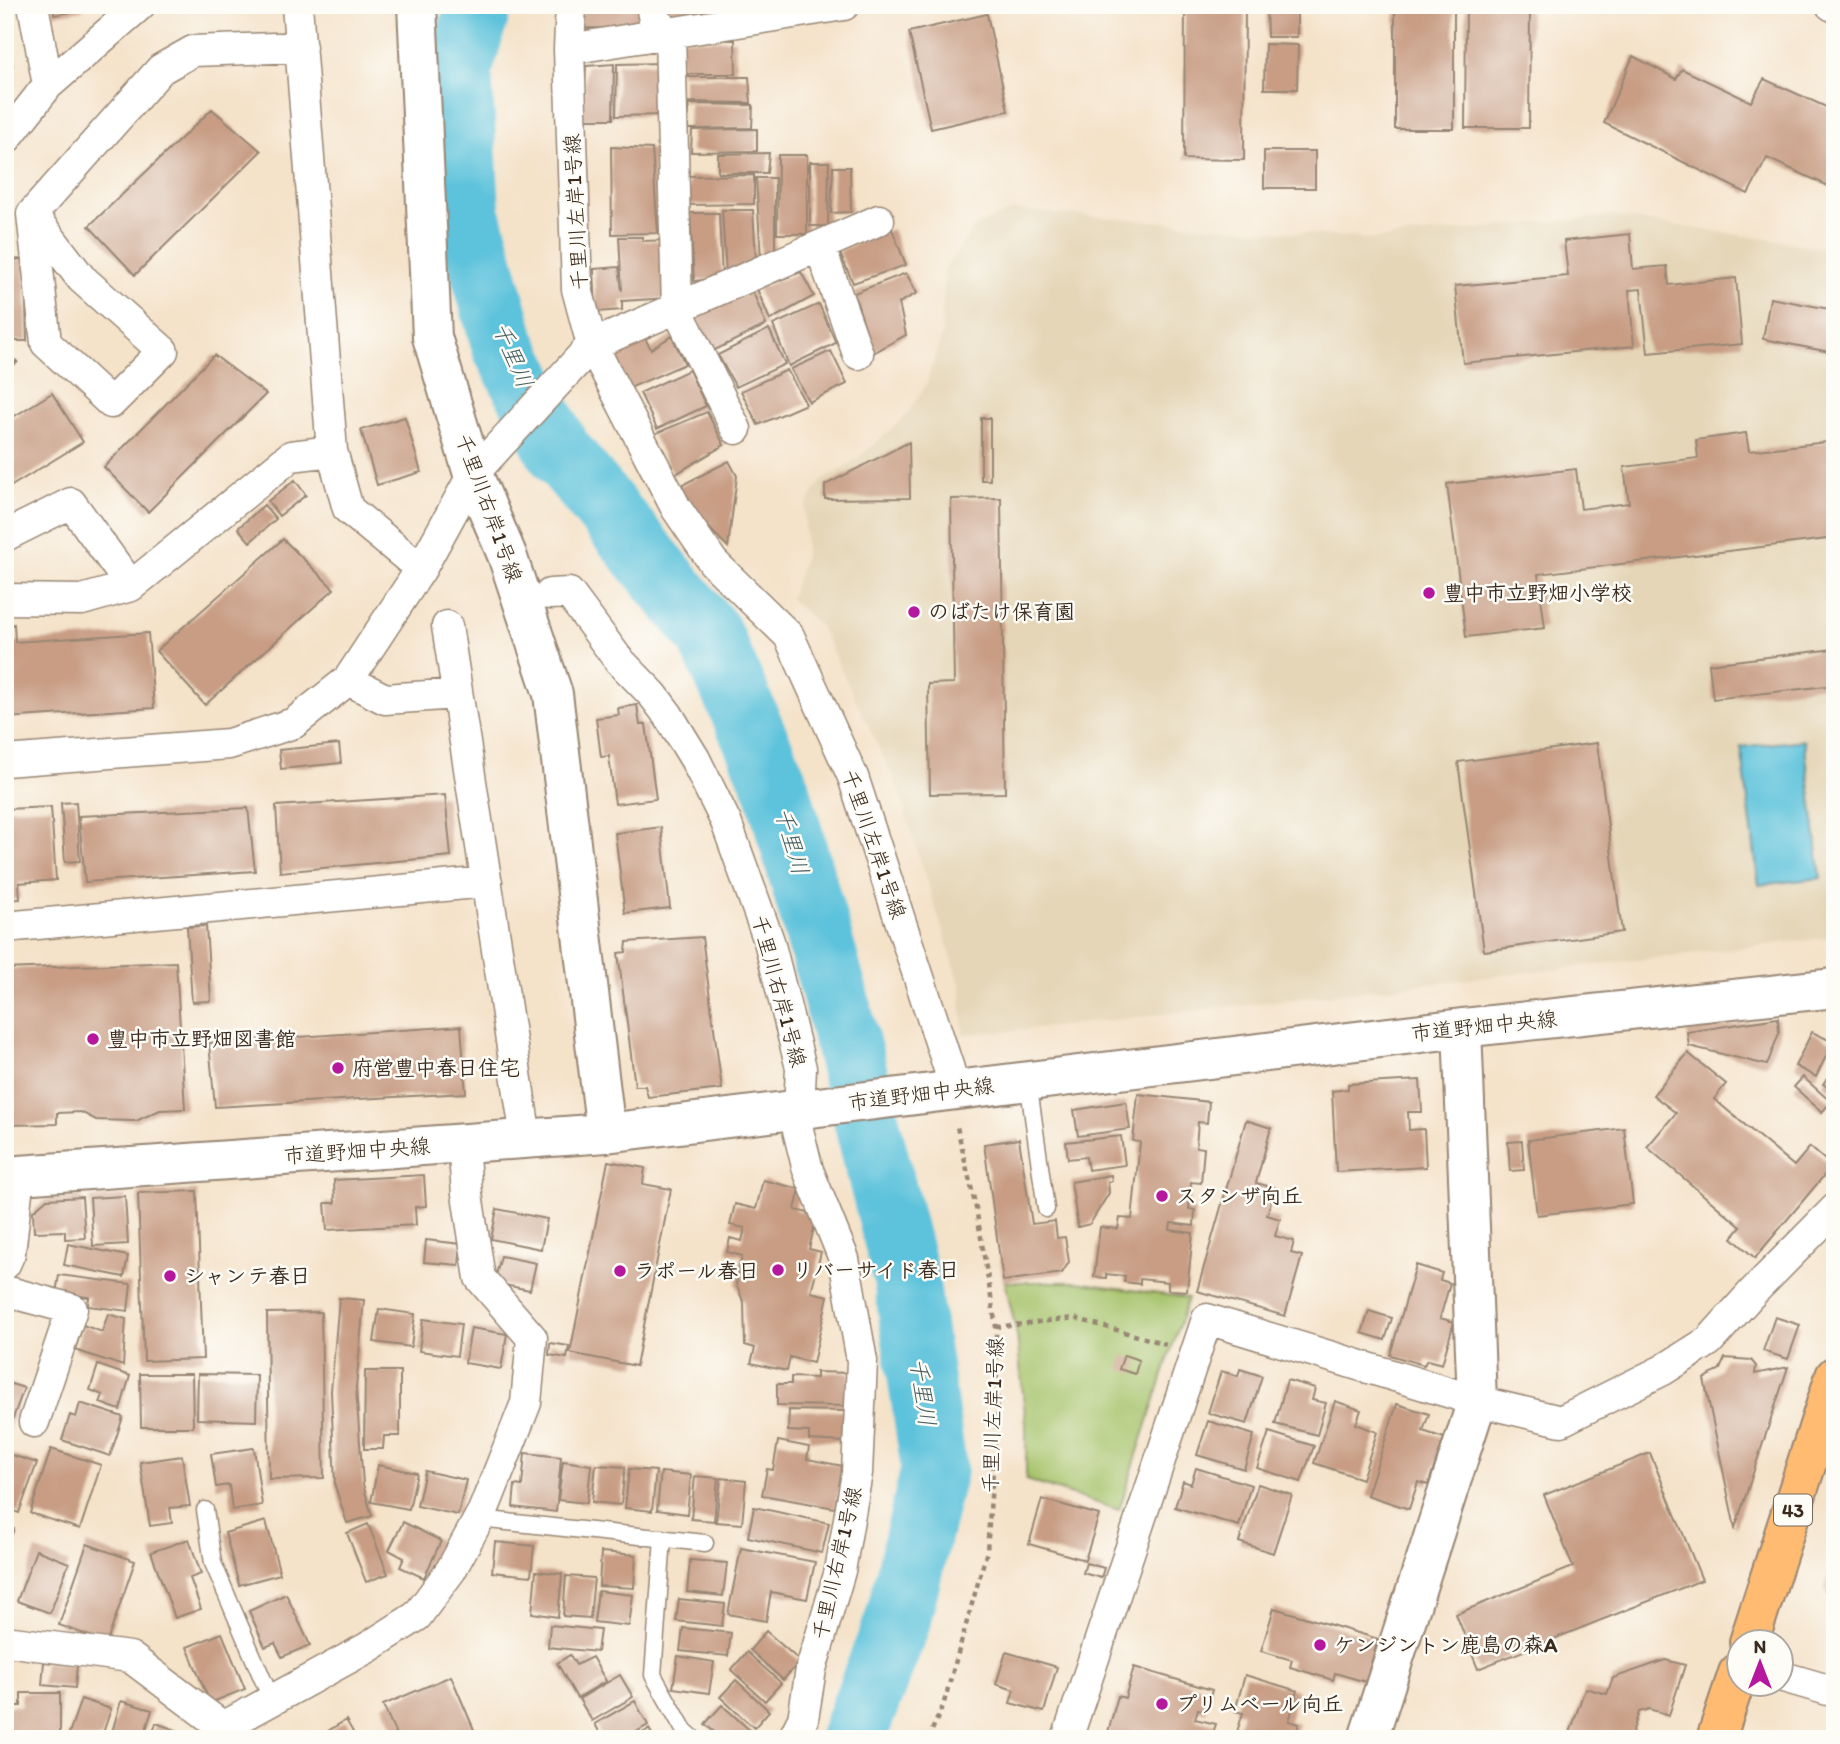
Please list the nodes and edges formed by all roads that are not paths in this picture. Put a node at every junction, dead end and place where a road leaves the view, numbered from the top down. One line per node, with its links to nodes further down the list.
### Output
1 (33, 5): 11 (street)
2 (140, 5): 11 (street)
3 (298, 5): 9 (street)
4 (417, 5): 21 (street, 千里川右岸1号線)
5 (571, 5): 10 (street, 千里川左岸1号線)
6 (651, 5): 8 (street)
7 (833, 6): 8 (street)
8 (670, 34): 10 (street); 16 (street)
9 (301, 47): 13 (street); 20 (street)
10 (569, 49): 17 (street, 千里川左岸1号線)
11 (48, 85): 12 (street)
12 (5, 140)
13 (32, 214): 13 (street)
14 (879, 220): 15 (street)
15 (820, 247): 16 (street); 18 (street)
16 (677, 309): 17 (street); 19 (street)
17 (584, 353): 21 (street); 36 (street, 千里川左岸1号線)
18 (858, 354)
19 (736, 429)
20 (332, 452): 23 (street); 24 (street)
21 (483, 464): 23 (street); 38 (street, 千里川右岸1号線)
22 (5, 536): 24 (street)
23 (421, 569): 28 (street)
24 (131, 586): 26 (street)
25 (551, 594): 37 (street, 千里川右岸1号線)
26 (5, 599)
27 (447, 626): 29 (street)
28 (348, 680): 29 (street); 30 (street)
29 (457, 694): 31 (street)
30 (5, 761)
31 (487, 882): 32 (street); 39 (street)
32 (5, 927)
33 (1835, 988): 34 (street, 市道野畑中央線)
34 (1461, 1028): 35 (street, 市道野畑中央線); 47 (street)
35 (1028, 1081): 36 (street, 市道野畑中央線); 42 (lane)
36 (944, 1091): 37 (street, 市道野畑中央線)
37 (809, 1108): 38 (street, 市道野畑中央線); 61 (street, 千里川右岸1号線)
38 (606, 1133): 39 (street, 市道野畑中央線)
39 (526, 1138): 40 (street, 市道野畑中央線)
40 (463, 1143): 41 (street, 市道野畑中央線); 50 (street)
41 (12, 1175): 44 (street)
42 (1046, 1209)
43 (1835, 1209): 47 (street)
44 (5, 1264)
45 (5, 1291): 48 (street)
46 (1835, 1376): 53 (main road, 43)
47 (1477, 1401): 62 (street); 63 (street)
48 (34, 1423)
49 (205, 1510): 58 (lane)
50 (479, 1519): 51 (lane); 58 (street)
51 (663, 1538): 52 (lane); 60 (lane)
52 (705, 1543)
53 (1754, 1628)
54 (5, 1641): 59 (street)
55 (1794, 1680): 56 (street)
56 (1835, 1692)
57 (1730, 1698): 64 (main road)
58 (272, 1701): 59 (street)
59 (219, 1733)
60 (695, 1739)
61 (793, 1739)
62 (1067, 1739)
63 (1368, 1739)
64 (1716, 1739)

